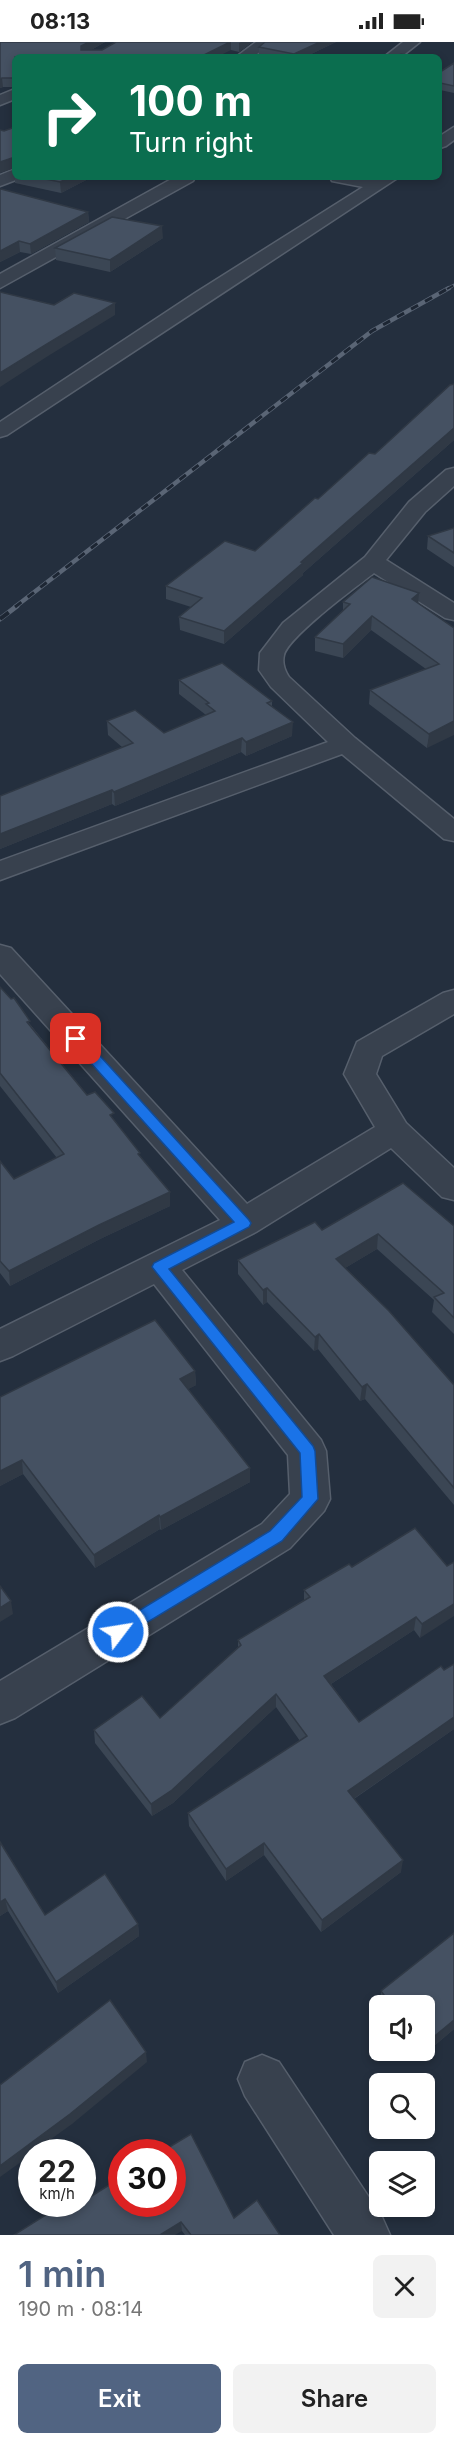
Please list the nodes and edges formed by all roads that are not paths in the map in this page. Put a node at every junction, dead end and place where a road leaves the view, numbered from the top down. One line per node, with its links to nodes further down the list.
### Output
1 (266, 42): 3 (street)
2 (413, 42): 4 (street)
3 (248, 54)
4 (395, 54)
5 (454, 132): 6 (street)
6 (442, 141)
7 (182, 180): 9 (street)
8 (371, 180): 10 (street)
9 (0, 282)
10 (0, 431)
11 (454, 475): 12 (street)
12 (373, 562): 13 (street); 14 (street)
13 (454, 613)
14 (346, 744): 15 (street); 16 (street)
15 (454, 833)
16 (0, 871)
17 (0, 955): 21 (street)
18 (454, 1000): 19 (street)
19 (394, 1131): 20 (street); 21 (street)
20 (454, 1188)
21 (244, 1223): 22 (street)
22 (160, 1267): 23 (street); 24 (street)
23 (0, 1347)
24 (0, 1704)
25 (262, 2079): 26 (street)
26 (364, 2235)

